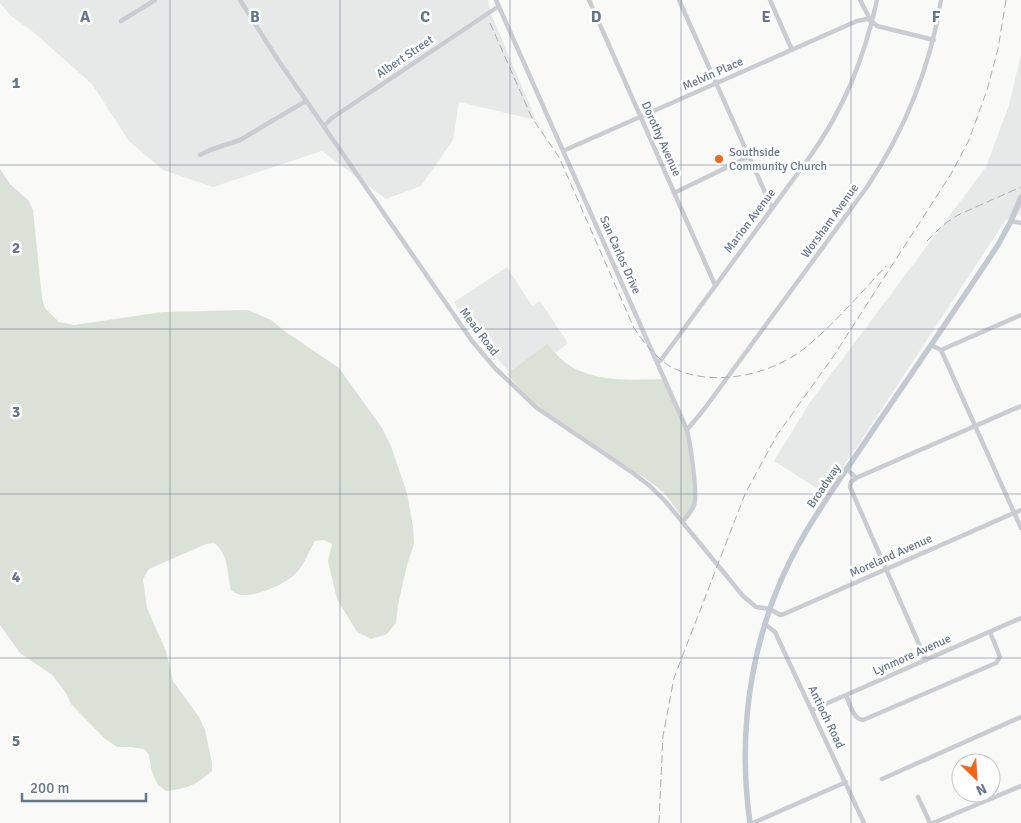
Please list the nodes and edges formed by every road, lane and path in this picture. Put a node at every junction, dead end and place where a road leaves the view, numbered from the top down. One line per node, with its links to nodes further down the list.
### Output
1 (155, 0): 11 (street)
2 (240, 0): 16 (street, Mead Road)
3 (496, 0): 10 (street, San Carlos Drive)
4 (588, 0): 17 (street, Dorothy Avenue)
5 (679, 0): 15 (street)
6 (770, 0): 14 (street)
7 (860, 0): 12 (street)
8 (877, 0): 12 (street, Marion Avenue)
9 (941, 0): 13 (street, Worsham Avenue)
10 (499, 6): 18 (street, Albert Street); 19 (street, San Carlos Drive)
11 (121, 20)
12 (871, 21): 13 (street); 14 (street, Melvin Place); 24 (street, Marion Avenue)
13 (934, 40): 35 (street, Worsham Avenue)
14 (792, 50): 15 (street, Melvin Place)
15 (716, 83): 17 (street, Melvin Place); 21 (street)
16 (306, 101): 18 (street, Mead Road); 20 (street)
17 (640, 117): 19 (street, Melvin Place); 22 (street, Dorothy Avenue)
18 (324, 126): 40 (street, Mead Road)
19 (563, 151): 32 (street, San Carlos Drive)
20 (200, 156)
21 (748, 157): 22 (street); 24 (street)
22 (674, 194): 28 (street, Dorothy Avenue)
23 (1021, 197): 25 (main road, Broadway)
24 (772, 208): 28 (street, Marion Avenue)
25 (1019, 210): 26 (main road, Broadway)
26 (1011, 221): 27 (street); 30 (main road, Broadway)
27 (1021, 223)
28 (715, 285): 32 (street, Marion Avenue)
29 (1021, 315): 31 (street)
30 (931, 345): 31 (street); 36 (main road, Broadway)
31 (941, 350): 34 (street)
32 (657, 362): 35 (street, San Carlos Drive)
33 (1021, 406): 34 (street)
34 (975, 426): 37 (street); 39 (street)
35 (687, 430): 40 (street, San Carlos Drive)
36 (847, 469): 37 (street); 43 (main road, Broadway)
37 (856, 478): 42 (street)
38 (1021, 510): 39 (street, Moreland Avenue)
39 (1014, 513): 41 (street); 42 (street, Moreland Avenue)
40 (682, 522): 43 (street, Mead Road)
41 (1021, 528)
42 (886, 570): 43 (street, Moreland Avenue); 47 (street)
43 (770, 609): 45 (main road, Broadway)
44 (1021, 618): 46 (street, Lynmore Avenue)
45 (765, 624): 49 (street, Antioch Road); 55 (main road, Broadway)
46 (990, 632): 47 (street, Lynmore Avenue); 48 (street)
47 (926, 660): 48 (street, Lynmore Avenue)
48 (846, 695): 49 (street, Lynmore Avenue)
49 (812, 710): 52 (street, Antioch Road)
50 (1021, 717): 51 (street)
51 (882, 779)
52 (846, 782): 55 (street); 56 (street, Antioch Road)
53 (1021, 786): 57 (street)
54 (918, 797): 57 (street)
55 (752, 823)
56 (864, 823)
57 (932, 823)

